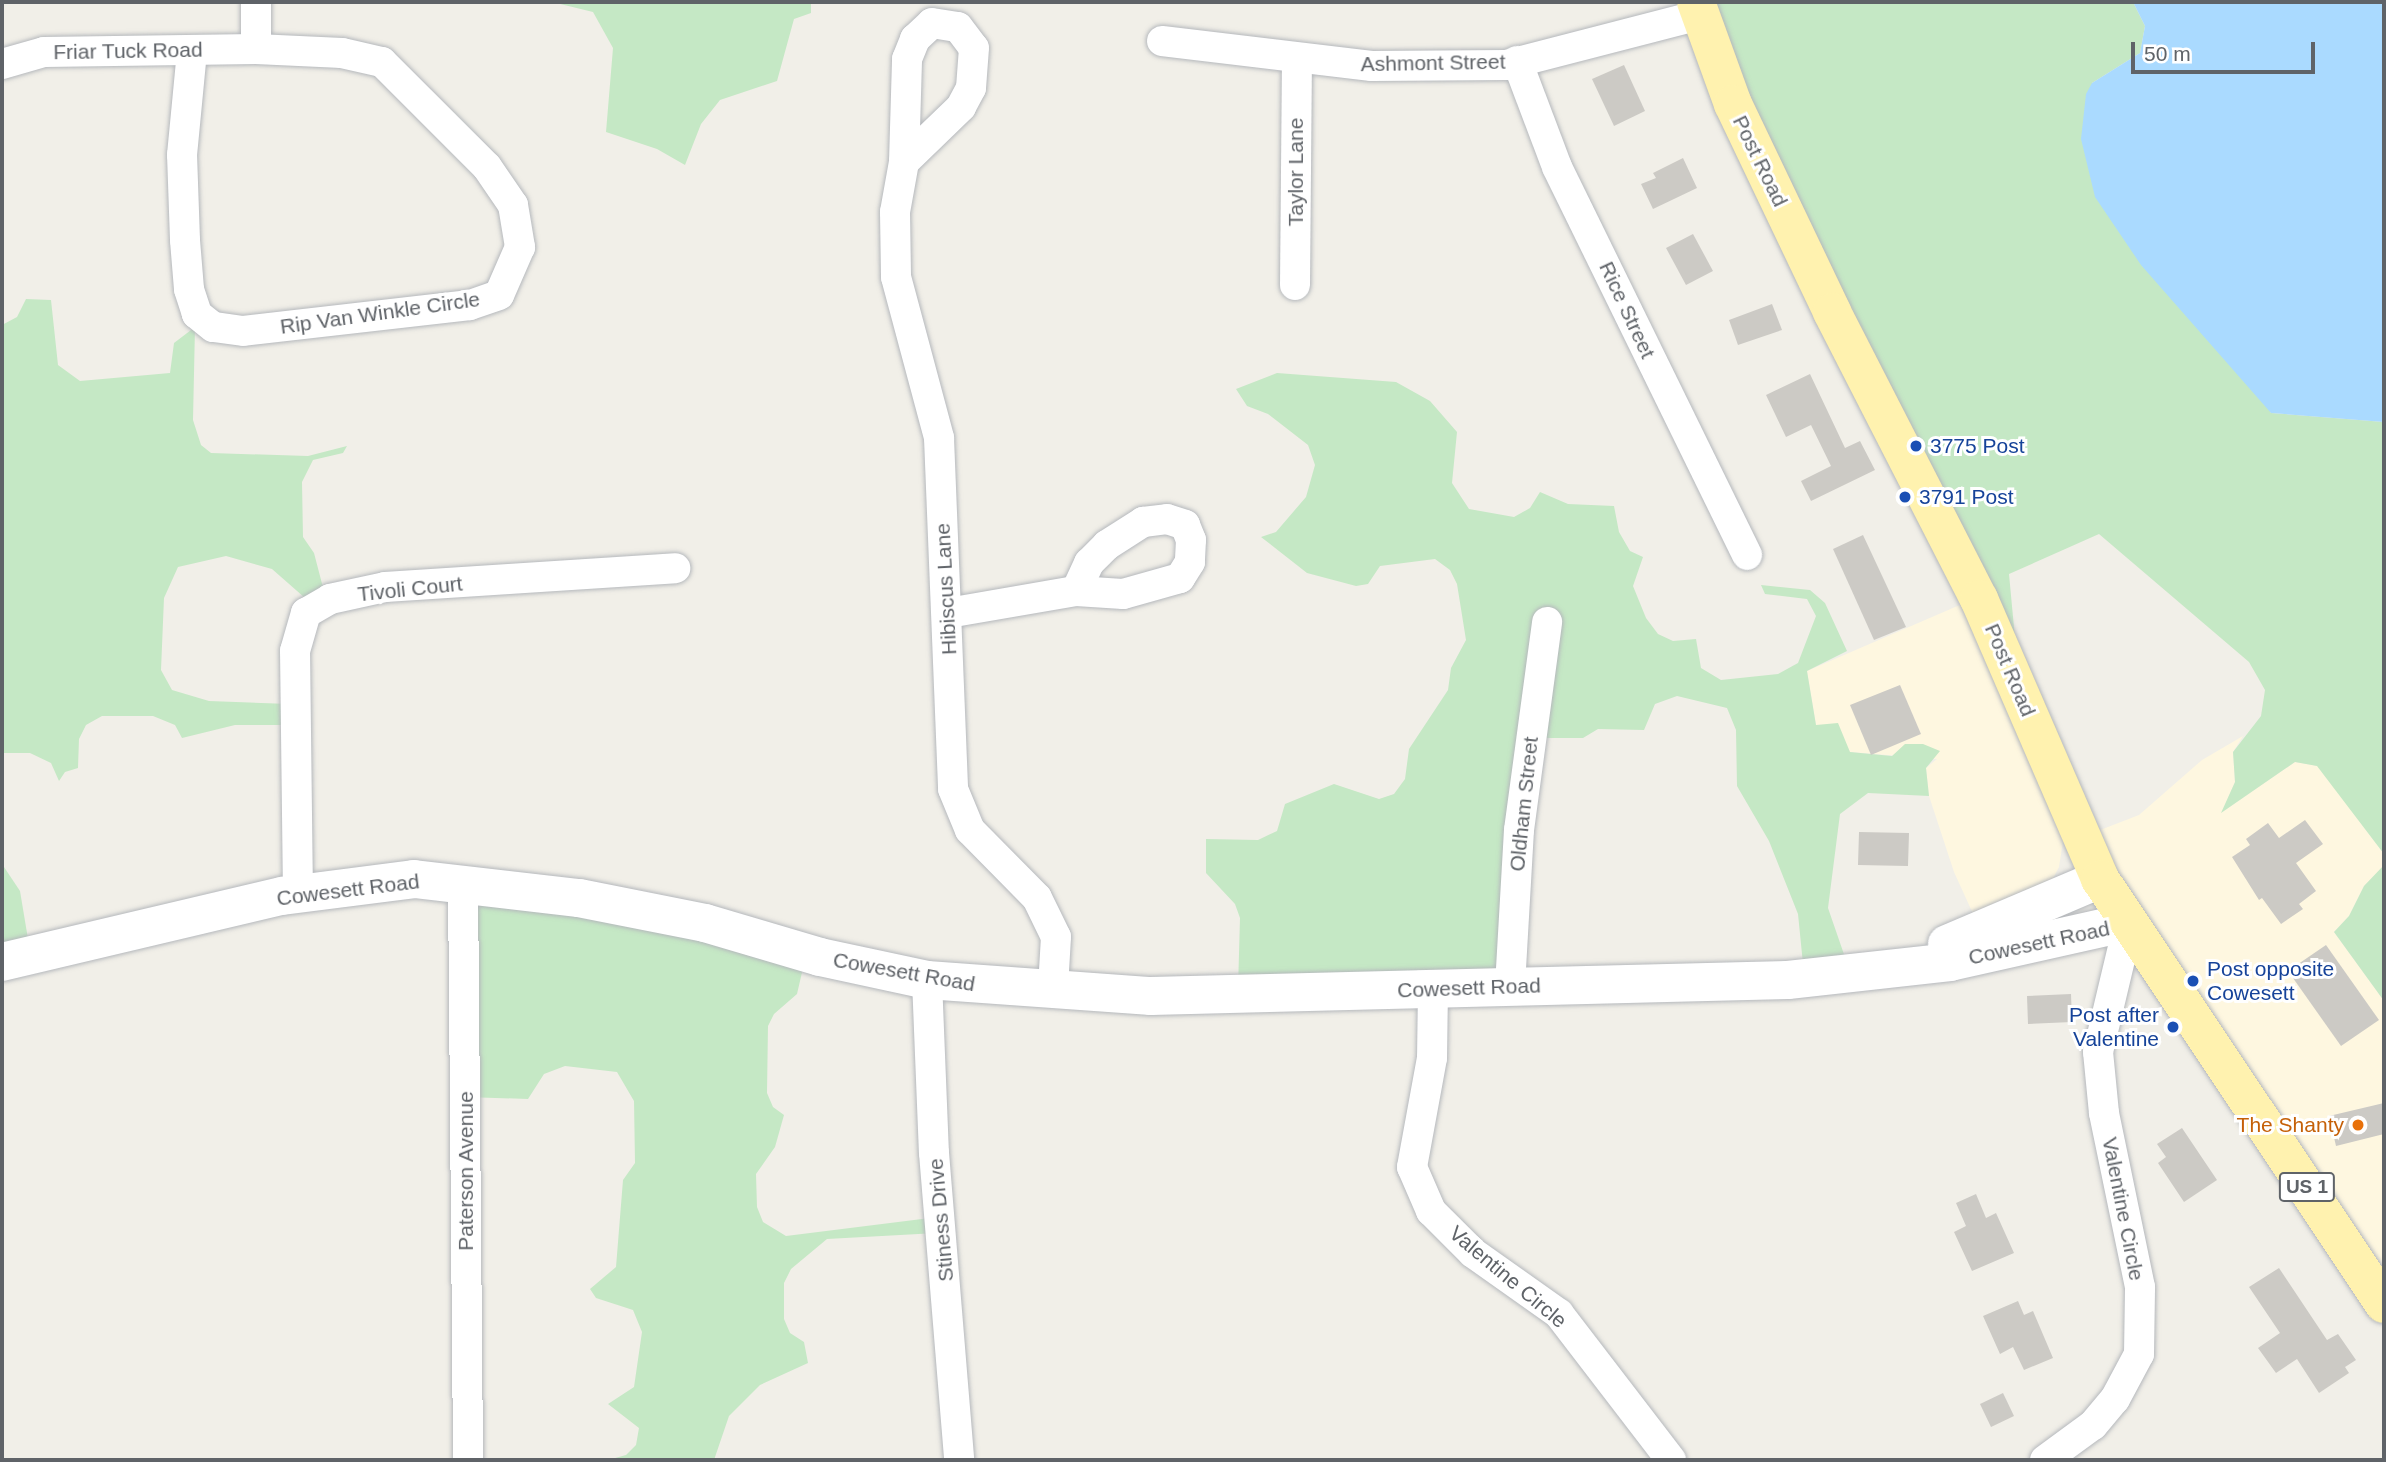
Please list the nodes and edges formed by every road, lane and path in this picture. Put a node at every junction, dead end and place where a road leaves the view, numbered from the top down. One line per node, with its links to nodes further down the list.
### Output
1 (256, 2): 4 (street)
2 (1698, 8): 7 (street, Ashmont Street); 16 (main road, Post Road / US 1)
3 (1162, 41): 6 (street, Ashmont Street)
4 (256, 49): 5 (street, Friar Tuck Road); 5 (street, Rip Van Winkle Circle)
5 (192, 51): 8 (street, Friar Tuck Road)
6 (1297, 59): 7 (street, Ashmont Street); 10 (street, Taylor Lane)
7 (1517, 61): 11 (street, Rice Street)
8 (2, 64)
9 (904, 162): 14 (street, Hibiscus Lane)
10 (1295, 285)
11 (1747, 555)
12 (675, 568): 18 (street, Tivoli Court)
13 (1076, 591): 14 (street)
14 (948, 613): 24 (street, Hibiscus Lane)
15 (1547, 622): 23 (street, Oldham Street)
16 (2100, 879): 19 (main road, Post Road / US 1); 21 (main road, Cowesett Road)
17 (463, 882): 18 (main road, Cowesett Road); 22 (main road, Cowesett Road); 27 (street, Paterson Avenue)
18 (298, 895): 20 (main road, Cowesett Road)
19 (2129, 922): 21 (main road, Cowesett Road); 26 (main road, Post Road / US 1); 30 (street, Valentine Circle)
20 (2, 962)
21 (1865, 973): 23 (main road, Cowesett Road)
22 (927, 980): 24 (main road, Cowesett Road); 28 (street, Stiness Drive)
23 (1510, 986): 25 (main road, Cowesett Road)
24 (1053, 988): 25 (main road, Cowesett Road)
25 (1433, 988): 29 (street, Valentine Circle)
26 (2384, 1304)
27 (468, 1460)
28 (959, 1460)
29 (1671, 1460)
30 (2045, 1460)

